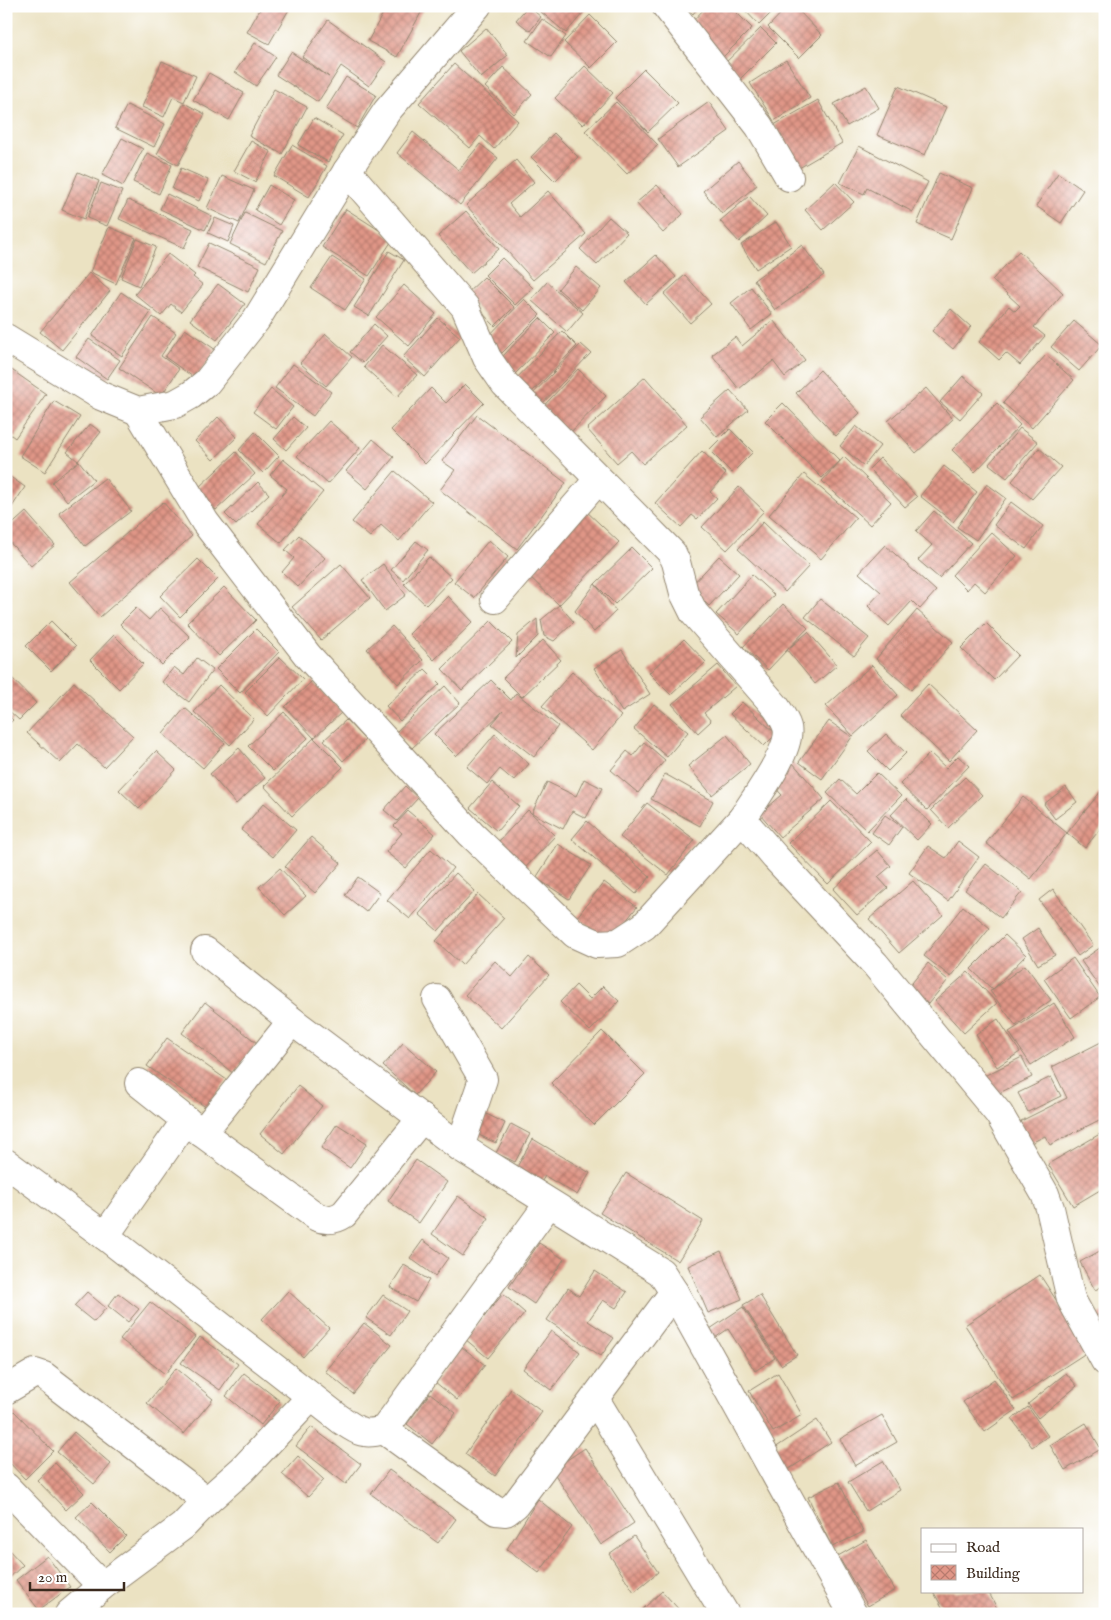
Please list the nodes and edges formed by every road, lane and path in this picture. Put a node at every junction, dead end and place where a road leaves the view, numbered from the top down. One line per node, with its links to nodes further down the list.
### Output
1 (477, 6): 3 (street)
2 (666, 6): 4 (street)
3 (346, 171): 6 (street); 7 (street)
4 (788, 177)
5 (6, 338): 6 (street)
6 (138, 412): 9 (street)
7 (598, 480): 8 (street); 9 (street)
8 (495, 599)
9 (742, 819): 21 (street)
10 (205, 952): 12 (street)
11 (437, 999): 16 (street)
12 (292, 1021): 14 (street); 15 (street)
13 (139, 1083): 15 (street)
14 (422, 1118): 15 (street); 16 (street)
15 (194, 1127): 19 (street)
16 (460, 1147): 18 (street)
17 (6, 1163): 19 (street)
18 (549, 1203): 20 (street); 25 (street)
19 (105, 1236): 23 (street)
20 (674, 1292): 24 (street); 31 (street)
21 (1105, 1361)
22 (6, 1390): 27 (street)
23 (311, 1397): 25 (street); 27 (street)
24 (595, 1400): 25 (street); 30 (street)
25 (384, 1430)
26 (6, 1488): 28 (street)
27 (207, 1501): 28 (street)
28 (102, 1586): 29 (street)
29 (69, 1614)
30 (725, 1614)
31 (853, 1614)

